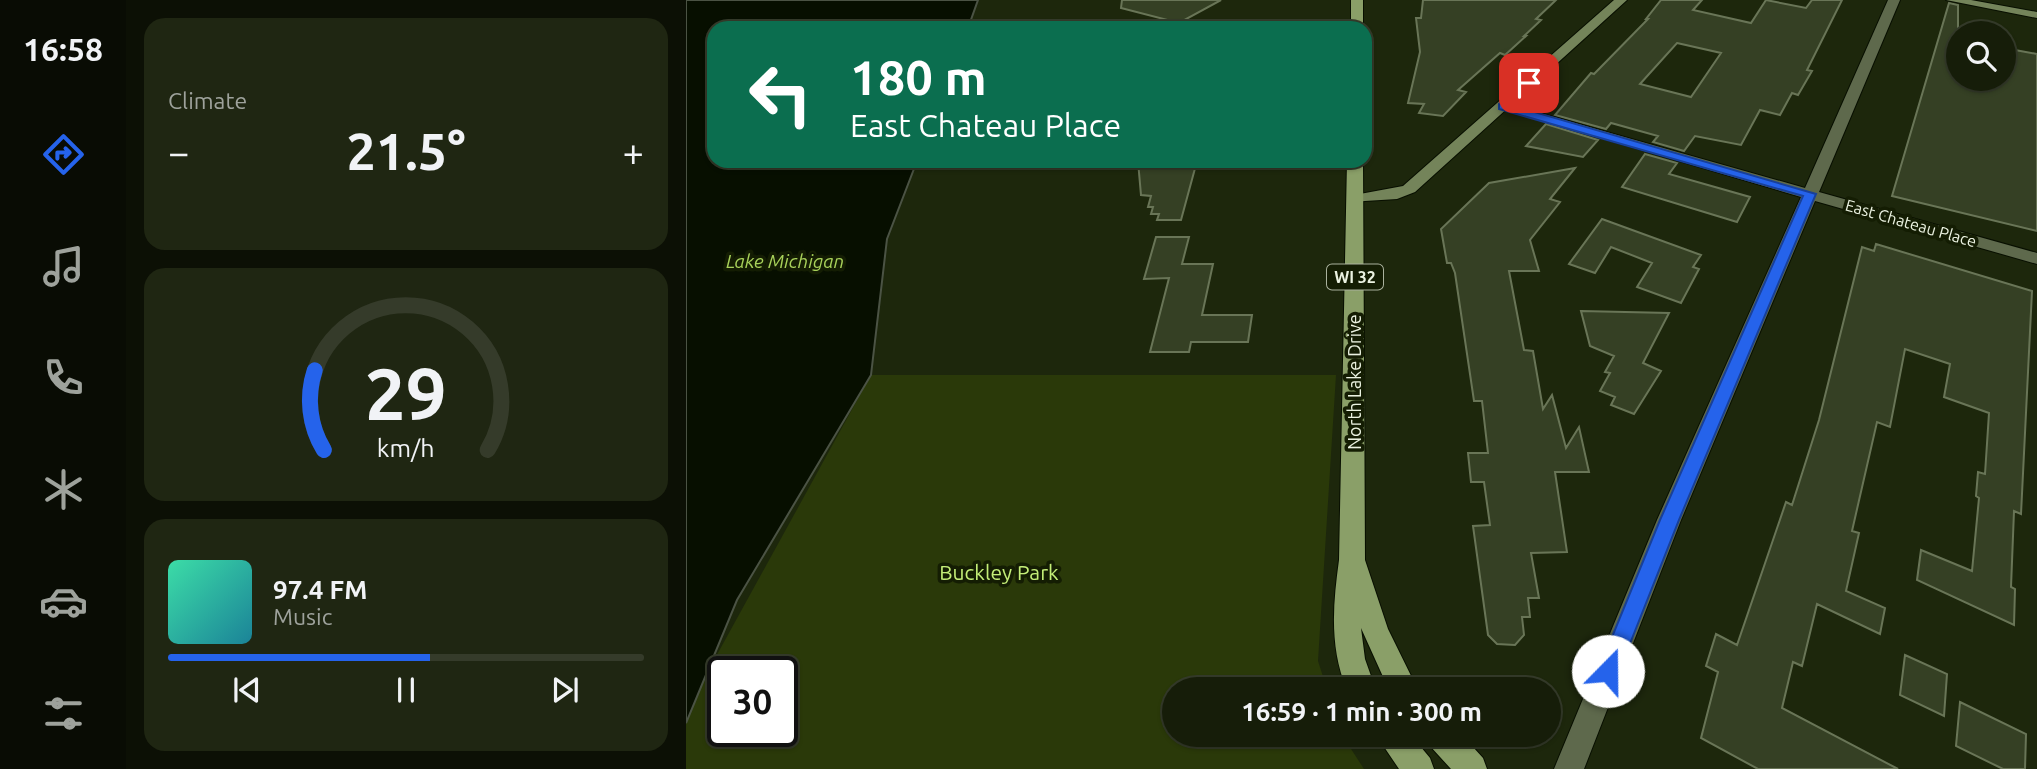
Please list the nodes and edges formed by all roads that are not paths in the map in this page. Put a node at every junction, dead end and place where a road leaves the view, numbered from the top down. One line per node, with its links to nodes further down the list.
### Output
1 (1357, 0): 8 (main road)
2 (1621, 0): 9 (main road)
3 (1894, 0): 11 (street)
4 (1952, 0): 7 (main road)
5 (1998, 0): 6 (main road)
6 (2037, 7)
7 (2037, 15)
8 (1357, 21)
9 (1503, 107): 11 (street, East Chateau Place); 12 (main road)
10 (1356, 168): 12 (main road, North Lake Drive / WI 32)
11 (1810, 194): 13 (street, East Chateau Place); 21 (street)
12 (1355, 200): 14 (main road, North Lake Drive / WI 32)
13 (2037, 259)
14 (1352, 560): 15 (main road, North Lake Drive / WI 32); 16 (main road, North Lake Drive / WI 32)
15 (1358, 677)
16 (1398, 677)
17 (1401, 747): 19 (main road)
18 (1452, 747): 20 (main road)
19 (1419, 769)
20 (1472, 769)
21 (1569, 769)

